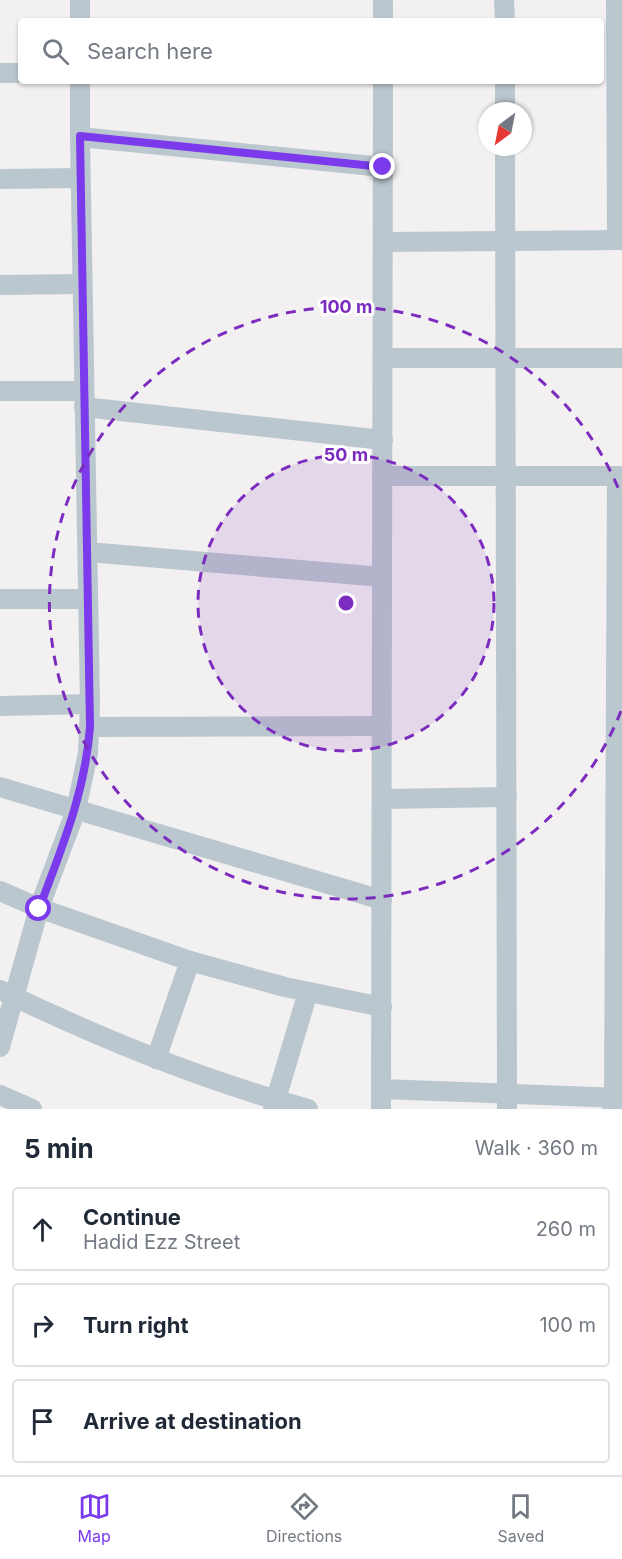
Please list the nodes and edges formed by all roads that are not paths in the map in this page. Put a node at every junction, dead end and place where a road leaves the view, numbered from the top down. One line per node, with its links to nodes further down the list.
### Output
1 (80, 0): 5 (street)
2 (383, 0): 6 (street)
3 (504, 0): 7 (street)
4 (616, 0): 19 (street)
5 (80, 18)
6 (383, 18)
7 (504, 18)
8 (0, 73): 9 (street)
9 (18, 73)
10 (80, 84): 14 (street)
11 (383, 84): 16 (street)
12 (505, 84): 13 (street)
13 (505, 102)
14 (80, 136): 16 (street); 17 (street)
15 (505, 156): 20 (street)
16 (383, 167): 21 (street)
17 (80, 178): 18 (street); 22 (street)
18 (0, 179)
19 (619, 240): 20 (street)
20 (505, 241): 21 (street); 26 (street)
21 (383, 242): 25 (street)
22 (82, 284): 23 (street); 28 (street)
23 (0, 285)
24 (622, 357): 26 (street)
25 (383, 358): 26 (street); 29 (street)
26 (505, 358): 31 (street)
27 (0, 391): 28 (street)
28 (84, 399): 29 (street); 33 (street)
29 (383, 440): 30 (street)
30 (382, 476): 31 (street); 34 (street)
31 (506, 476): 32 (street); 42 (street)
32 (620, 476): 57 (street)
33 (88, 552): 34 (street); 36 (street)
34 (382, 577): 39 (street)
35 (0, 599): 36 (street)
36 (87, 599): 37 (street)
37 (90, 704): 38 (street); 40 (street)
38 (0, 706)
39 (382, 726): 40 (street); 43 (street)
40 (90, 727): 44 (street)
41 (0, 787): 44 (street)
42 (507, 796): 43 (street); 56 (street)
43 (382, 799): 46 (street)
44 (76, 810): 46 (street); 47 (street)
45 (0, 891): 47 (street)
46 (382, 900): 51 (street)
47 (39, 909): 48 (street); 50 (street)
48 (190, 962): 49 (street); 53 (street)
49 (308, 992): 51 (street); 58 (street)
50 (7, 994): 52 (street); 53 (street)
51 (382, 1007): 54 (street)
52 (0, 1047)
53 (156, 1059): 58 (street)
54 (381, 1089): 56 (street); 61 (street)
55 (0, 1095): 59 (street)
56 (507, 1101): 57 (street)
57 (616, 1102)
58 (274, 1105): 60 (street)
59 (32, 1109)
60 (308, 1109)
61 (381, 1109)

